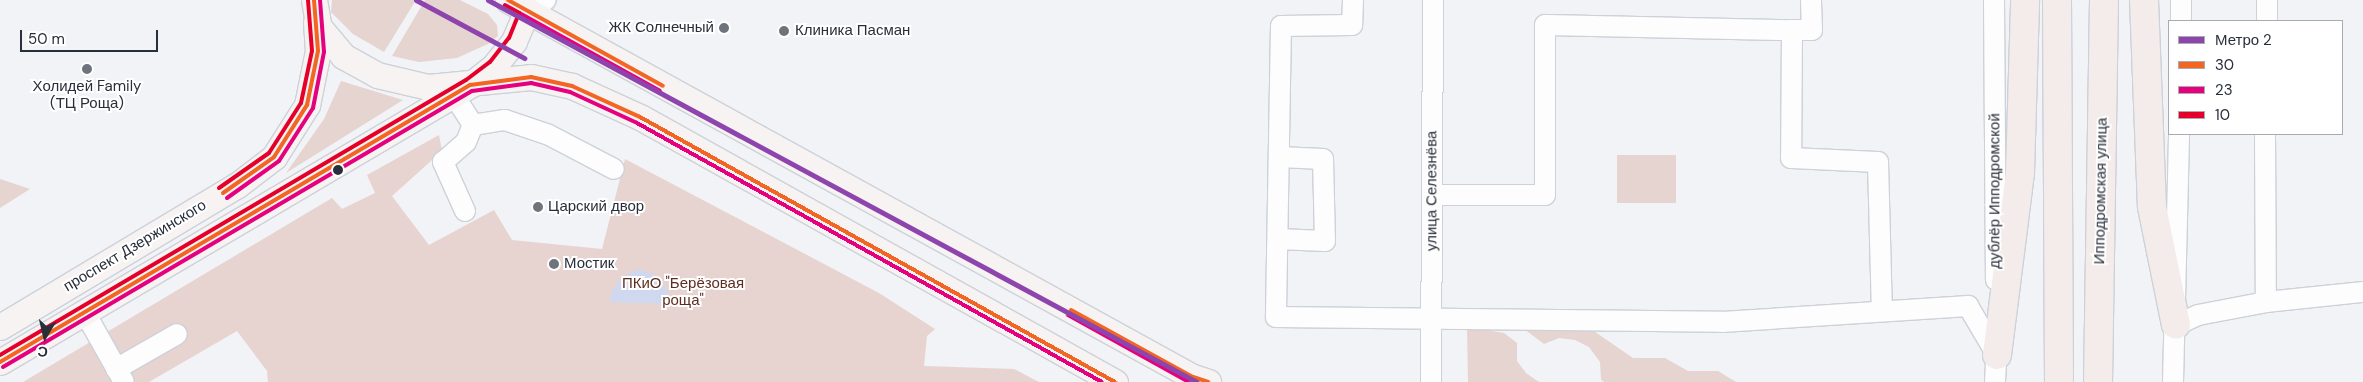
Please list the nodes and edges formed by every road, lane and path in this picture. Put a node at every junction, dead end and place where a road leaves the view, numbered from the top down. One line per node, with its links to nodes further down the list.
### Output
1 (304, 0): 16 (main road)
2 (314, 0): 16 (main road, проспект Дзержинского)
3 (1353, 0): 22 (street)
4 (1433, 0): 24 (street, улица Селезнёва)
5 (1811, 0): 17 (street)
6 (1994, 0): 35 (street, дублёр Ипподромской)
7 (2025, 0): 35 (highway)
8 (2057, 0): 42 (highway)
9 (2104, 0): 43 (highway, Ипподромская улица)
10 (2144, 0): 32 (highway)
11 (2182, 0): 14 (street)
12 (2267, 0): 15 (street)
13 (527, 3): 18 (main road, проспект Дзержинского); 39 (main road)
14 (2181, 20)
15 (2267, 20)
16 (318, 27): 18 (main road); 33 (main road, проспект Дзержинского)
17 (1792, 30): 24 (street); 30 (street)
18 (462, 89): 19 (street); 29 (main road, проспект Дзержинского); 38 (main road)
19 (473, 125): 23 (street); 25 (street)
20 (2179, 135): 32 (street)
21 (2265, 135): 28 (street)
22 (1279, 157): 26 (street); 26 (street)
23 (614, 169)
24 (1432, 195): 31 (street, улица Селезнёва)
25 (465, 211)
26 (1278, 239): 31 (street)
27 (2363, 292): 28 (street)
28 (2266, 302): 32 (street)
29 (84, 310): 36 (main road, проспект Дзержинского); 37 (street)
30 (1882, 311): 31 (street); 35 (street)
31 (1431, 319): 40 (street, улица Селезнёва)
32 (2176, 325): 44 (street)
33 (0, 327)
34 (178, 334): 37 (street)
35 (1997, 354): 41 (street, дублёр Ипподромской)
36 (0, 362)
37 (120, 375)
38 (1115, 382)
39 (1208, 382)
40 (1431, 382)
41 (1996, 382)
42 (2059, 382)
43 (2098, 382)
44 (2173, 382)

